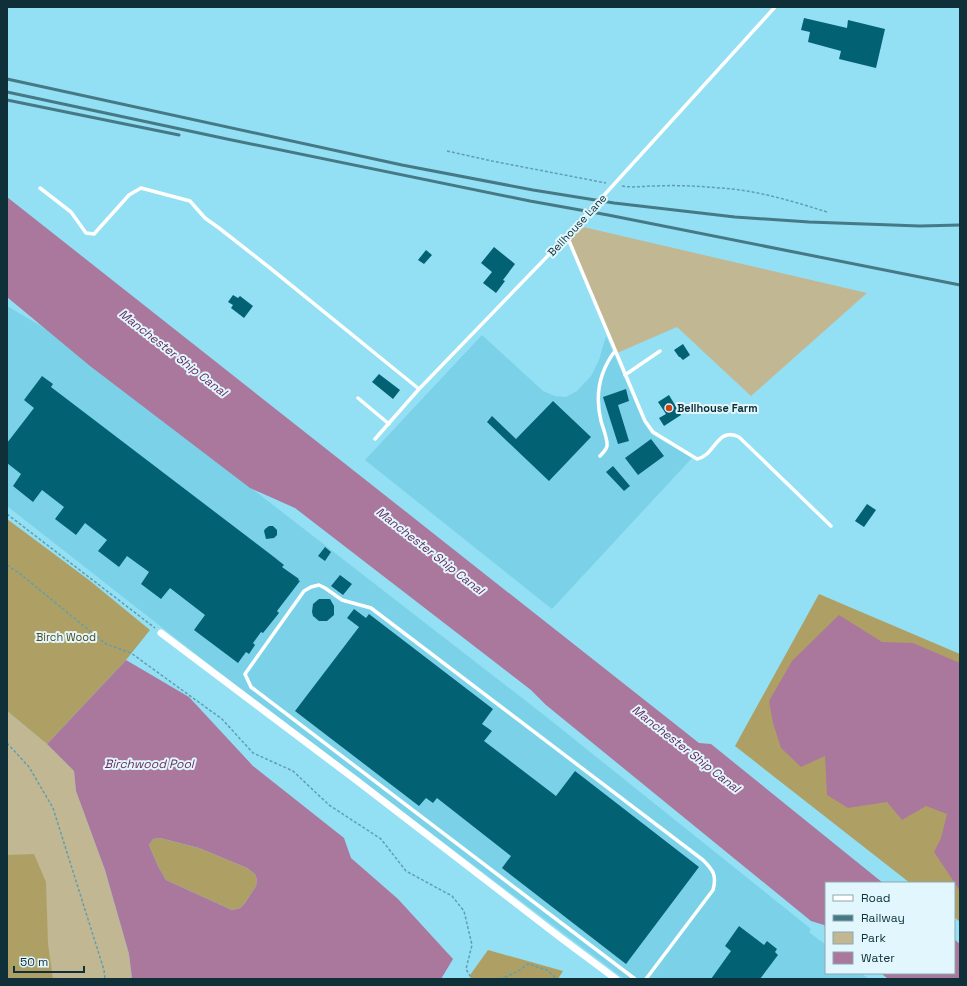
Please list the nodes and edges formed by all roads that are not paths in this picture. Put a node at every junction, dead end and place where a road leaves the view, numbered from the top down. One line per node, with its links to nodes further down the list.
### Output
1 (775, 7): 3 (lane, Bellhouse Lane)
2 (40, 188): 7 (lane)
3 (567, 236): 4 (lane); 7 (lane, Bellhouse Lane)
4 (615, 351): 6 (lane); 11 (lane)
5 (660, 351): 6 (lane)
6 (626, 375): 12 (lane)
7 (420, 389): 9 (lane, Bellhouse Lane)
8 (358, 398): 9 (lane)
9 (389, 424): 10 (lane, Bellhouse Lane)
10 (375, 439)
11 (600, 456)
12 (831, 526)
13 (161, 633): 14 (street)
14 (616, 979)
15 (635, 979): 16 (lane)
16 (646, 979)

